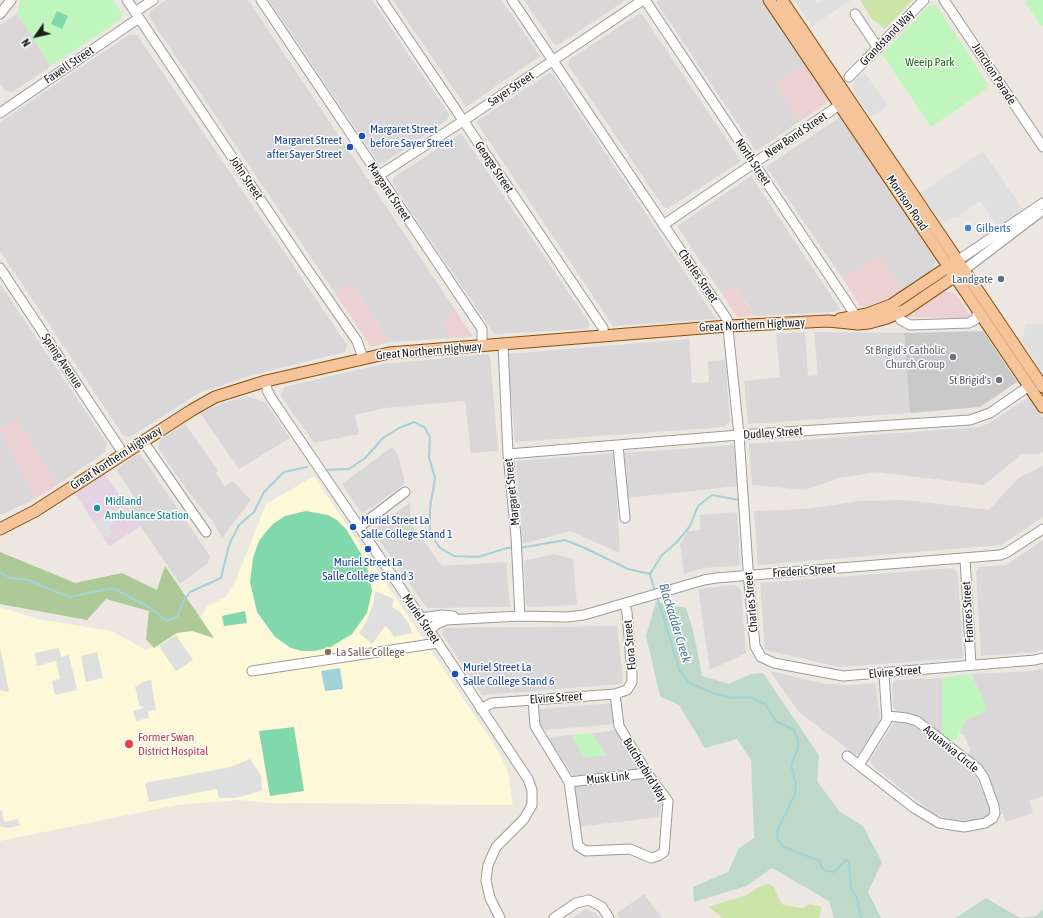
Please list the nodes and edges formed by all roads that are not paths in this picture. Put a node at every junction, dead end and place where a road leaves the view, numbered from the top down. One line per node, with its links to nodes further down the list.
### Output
1 (11, 0): 12 (street)
2 (127, 0): 14 (street, John Street)
3 (153, 0): 14 (street, Fawell Street)
4 (261, 0): 24 (street, Margaret Street)
5 (382, 0): 21 (street, George Street)
6 (512, 0): 16 (street, Charles Street)
7 (644, 0): 16 (street, Sayer Street); 23 (street, North Street)
8 (769, 0): 19 (main road, Morrison Road)
9 (782, 0): 19 (main road, Morrison Road)
10 (924, 0): 15 (street, Grandstand Way)
11 (944, 0): 22 (street, Junction Parade)
12 (0, 14)
13 (855, 14): 15 (street)
14 (137, 15): 20 (street, Fawell Street); 37 (street, John Street)
15 (878, 48): 17 (street, Grandstand Way)
16 (553, 61): 21 (street, Sayer Street); 27 (street, Charles Street)
17 (849, 77)
18 (0, 101): 20 (street)
19 (845, 102): 23 (street, New Bond Street); 29 (main road, Morrison Road)
20 (3, 111)
21 (463, 121): 24 (street, Sayer Street); 34 (street, George Street)
22 (1043, 147)
23 (754, 164): 27 (street, New Bond Street); 32 (street, North Street)
24 (378, 176): 36 (street, Margaret Street)
25 (1043, 202): 29 (street)
26 (1043, 210): 29 (street)
27 (663, 225): 33 (street, Charles Street)
28 (0, 268): 45 (street, Spring Avenue)
29 (956, 268): 30 (main road, Great Northern Highway); 31 (main road, Morrison Road); 40 (main road, Morrison Road)
30 (893, 310): 31 (street); 32 (main road, Great Northern Highway)
31 (978, 310): 39 (main road, Morrison Road)
32 (857, 320): 33 (main road, Great Northern Highway)
33 (728, 326): 34 (main road, Great Northern Highway); 42 (street, Charles Street)
34 (604, 336): 35 (main road, Great Northern Highway)
35 (503, 344): 36 (main road, Great Northern Highway); 46 (street, Margaret Street)
36 (482, 346): 37 (main road, Great Northern Highway)
37 (363, 358): 38 (main road, Great Northern Highway)
38 (266, 381): 43 (main road, Great Northern Highway); 49 (street, Muriel Street)
39 (1029, 386): 41 (main road, Morrison Road); 42 (street, Dudley Street)
40 (1043, 387)
41 (1043, 407)
42 (739, 435): 44 (street, Dudley Street); 54 (street, Charles Street)
43 (143, 441): 45 (main road, Great Northern Highway); 52 (street)
44 (618, 446): 46 (street, Dudley Street); 48 (street)
45 (124, 453): 50 (main road, Great Northern Highway)
46 (508, 454): 56 (street, Margaret Street)
47 (405, 492): 49 (street)
48 (625, 518)
49 (359, 527): 57 (street, Muriel Street)
50 (0, 529)
51 (1043, 529): 53 (street, Frederic Street)
52 (206, 532)
53 (965, 558): 54 (street, Frederic Street); 63 (street, Frances Street)
54 (748, 575): 55 (street, Frederic Street); 61 (street, Charles Street)
55 (624, 604): 56 (street, Frederic Street); 66 (street, Flora Street)
56 (520, 616): 58 (street, Frederic Street)
57 (421, 618): 58 (street, Frederic Street); 59 (street, Muriel Street)
58 (466, 618): 59 (street, Frederic Street)
59 (430, 631): 60 (street, Muriel Street)
60 (438, 643): 64 (street); 69 (street, Muriel Street)
61 (755, 646): 65 (street, Elvire Street)
62 (1043, 658): 63 (street, Elvire Street)
63 (972, 665): 65 (street, Elvire Street)
64 (252, 671)
65 (884, 674): 70 (street)
66 (630, 686): 67 (street, Elvire Street)
67 (615, 694): 68 (street, Elvire Street); 73 (street, Butcherbird Way)
68 (532, 699): 69 (street, Elvire Street); 74 (street)
69 (482, 709): 75 (street, Muriel Street)
70 (888, 716): 72 (street); 72 (street, Aquaviva Circle)
71 (847, 756): 72 (street, Aquaviva Circle)
72 (859, 765)
73 (647, 773): 74 (street, Musk Link); 74 (street, Butcherbird Way)
74 (569, 782)
75 (498, 917)
76 (554, 918): 77 (street)
77 (609, 918)

